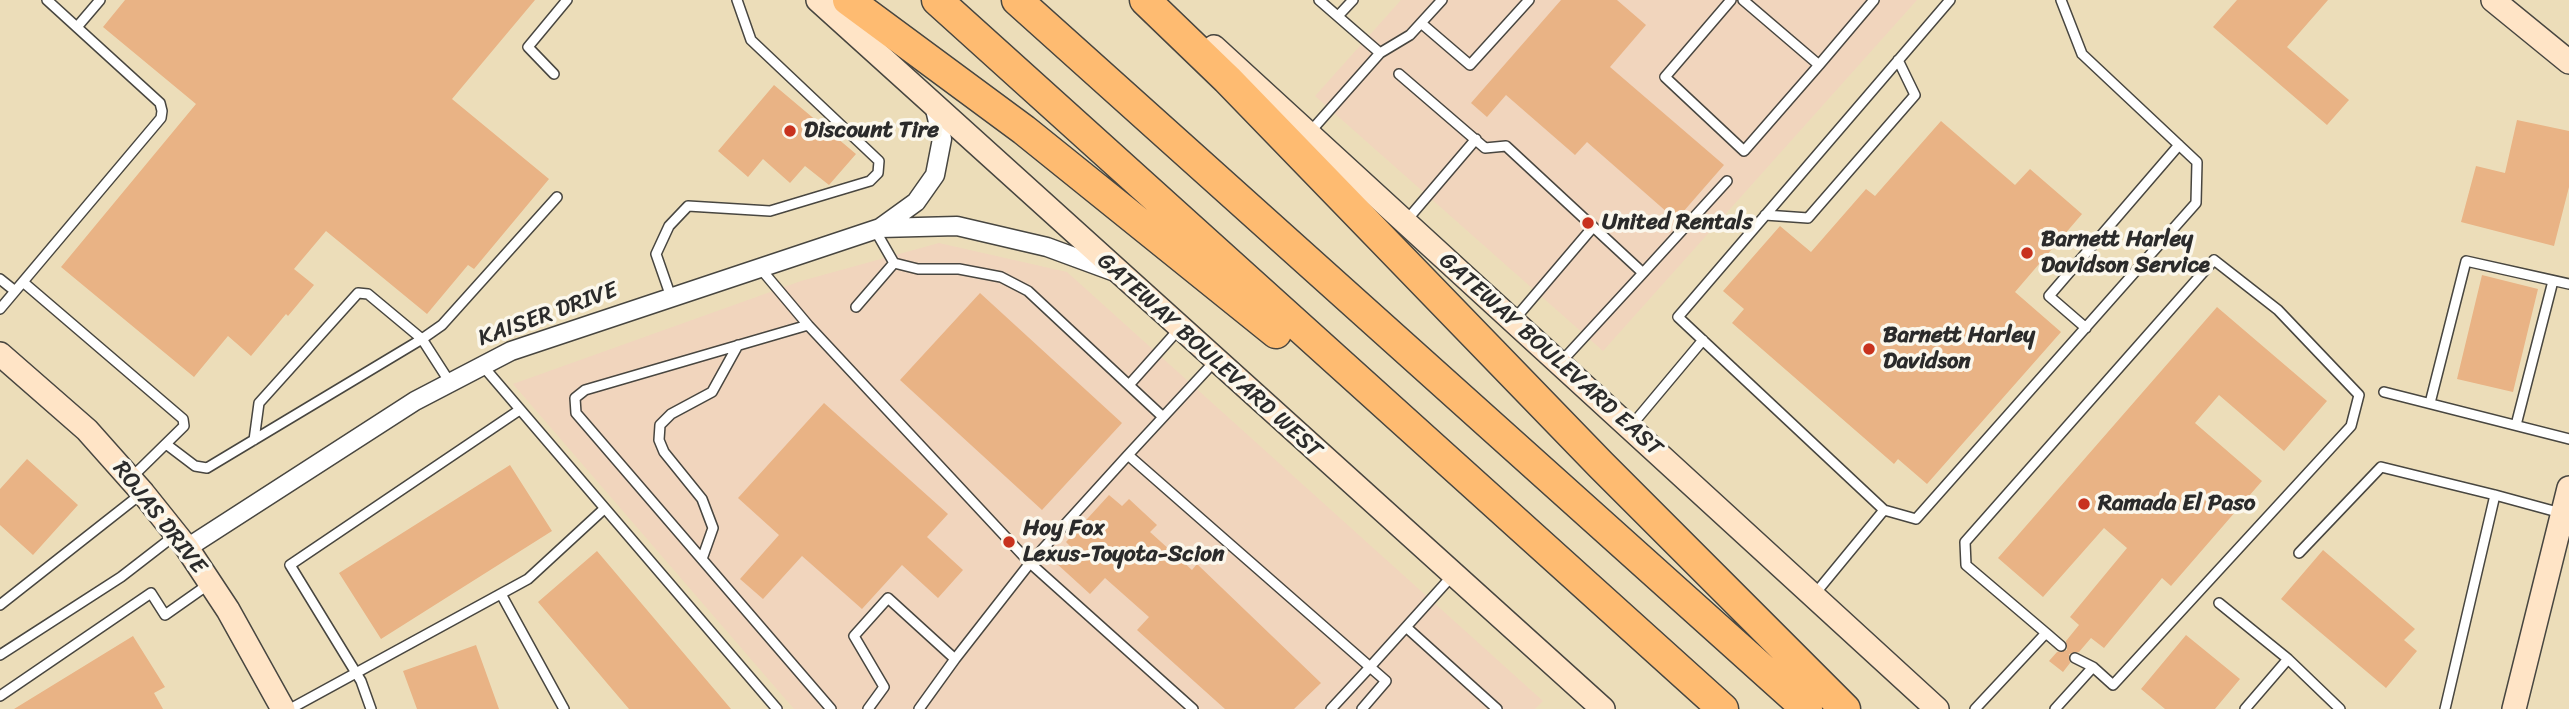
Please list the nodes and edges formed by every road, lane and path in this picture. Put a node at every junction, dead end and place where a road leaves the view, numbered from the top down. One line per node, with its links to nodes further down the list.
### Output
1 (47, 0): 23 (lane)
2 (100, 0): 23 (lane)
3 (567, 0): 28 (lane)
4 (737, 0): 49 (lane)
5 (818, 0): 30 (main road, GATEWAY BOULEVARD WEST)
6 (848, 0): 85 (highway)
7 (937, 0): 85 (highway)
8 (1017, 0): 117 (highway)
9 (1145, 0): 118 (highway)
10 (1163, 0): 31 (main road, GATEWAY BOULEVARD EAST)
11 (1319, 0): 21 (lane)
12 (1353, 0): 21 (lane)
13 (1442, 0): 22 (lane)
14 (1528, 0): 22 (lane)
15 (1731, 0): 27 (lane)
16 (1742, 0): 27 (lane)
17 (1874, 0): 27 (lane)
18 (1950, 0): 25 (lane)
19 (2061, 0): 33 (lane)
20 (2493, 0): 26 (main road)
21 (1338, 16): 24 (lane)
22 (1421, 23): 24 (lane)
23 (77, 27): 46 (lane)
24 (1380, 53): 31 (lane)
25 (1898, 60): 36 (lane); 36 (lane)
26 (2569, 62)
27 (1819, 65)
28 (554, 74)
29 (1399, 74): 32 (lane)
30 (934, 105): 39 (street, KAISER DRIVE); 42 (main road, GATEWAY BOULEVARD WEST)
31 (1309, 134): 37 (main road, GATEWAY BOULEVARD EAST)
32 (1476, 139): 37 (lane); 38 (lane)
33 (2179, 145): 54 (lane); 54 (lane)
34 (1727, 181): 43 (lane)
35 (557, 197): 56 (lane)
36 (1765, 215): 57 (lane)
37 (1405, 222): 52 (main road, GATEWAY BOULEVARD EAST)
38 (1593, 227): 43 (lane); 52 (lane)
39 (877, 229): 40 (lane); 41 (street, KAISER DRIVE); 42 (street, KAISER DRIVE)
40 (894, 263): 50 (lane); 64 (lane)
41 (760, 268): 49 (street, KAISER DRIVE); 53 (lane)
42 (1115, 272): 55 (main road, GATEWAY BOULEVARD WEST)
43 (1643, 274): 61 (lane)
44 (0, 279): 48 (lane)
45 (2553, 281): 47 (lane); 66 (lane); 69 (lane)
46 (23, 282): 48 (lane); 73 (lane)
47 (2569, 284)
48 (15, 291): 51 (lane)
49 (671, 297): 62 (street, KAISER DRIVE)
50 (856, 307)
51 (0, 309)
52 (1513, 321): 61 (main road, GATEWAY BOULEVARD EAST)
53 (808, 325): 58 (lane); 84 (lane)
54 (2086, 328): 79 (lane)
55 (1179, 329): 60 (main road, GATEWAY BOULEVARD WEST); 64 (lane)
56 (422, 339): 63 (lane); 72 (lane); 72 (lane)
57 (1703, 340): 70 (lane); 79 (lane)
58 (738, 345): 83 (lane); 83 (lane)
59 (0, 354): 75 (main road, ROJAS DRIVE)
60 (1215, 361): 68 (lane); 86 (main road, GATEWAY BOULEVARD WEST)
61 (1559, 363): 70 (main road, GATEWAY BOULEVARD EAST)
62 (482, 365): 63 (street, KAISER DRIVE); 67 (lane)
63 (449, 381): 81 (street, KAISER DRIVE)
64 (1129, 385): 68 (lane)
65 (2384, 392): 66 (lane)
66 (2430, 404): 69 (lane)
67 (519, 411): 78 (lane); 101 (lane)
68 (1163, 417): 74 (lane)
69 (2516, 425): 71 (lane)
70 (1629, 428): 89 (main road, GATEWAY BOULEVARD EAST)
71 (2569, 439)
72 (254, 440): 73 (lane)
73 (166, 444): 75 (lane)
74 (1128, 455): 84 (lane); 99 (lane)
75 (137, 486): 81 (main road, ROJAS DRIVE); 91 (lane)
76 (2569, 488): 80 (main road)
77 (2495, 495): 80 (lane); 82 (lane); 124 (lane)
78 (604, 509): 88 (lane); 107 (lane)
79 (1884, 510): 89 (lane)
80 (2563, 513): 125 (main road)
81 (181, 541): 87 (main road, ROJAS DRIVE); 95 (lane)
82 (2298, 553)
83 (702, 559): 108 (lane)
84 (1030, 563): 97 (lane); 111 (lane)
85 (1570, 573): 116 (highway)
86 (1453, 575): 92 (lane); 115 (main road, GATEWAY BOULEVARD WEST)
87 (210, 583): 102 (lane); 103 (main road, ROJAS DRIVE)
88 (501, 594): 101 (lane); 106 (lane)
89 (1813, 596): 119 (main road, GATEWAY BOULEVARD EAST)
90 (2220, 603): 98 (lane)
91 (0, 605)
92 (1406, 627): 99 (lane); 114 (lane)
93 (2046, 633): 94 (lane); 100 (lane); 120 (lane)
94 (2061, 646)
95 (0, 656)
96 (2075, 658): 100 (lane)
97 (955, 659): 109 (lane); 110 (lane)
98 (2288, 659): 122 (lane); 123 (lane)
99 (1370, 667): 112 (lane); 113 (lane)
100 (2093, 667): 121 (lane)
101 (356, 674): 104 (lane); 105 (lane)
102 (0, 696)
103 (283, 709)
104 (290, 709)
105 (371, 709)
106 (564, 709)
107 (777, 709)
108 (831, 709)
109 (869, 709)
110 (919, 709)
111 (1193, 709)
112 (1331, 709)
113 (1362, 709)
114 (1497, 709)
115 (1603, 709)
116 (1723, 709)
117 (1807, 709)
118 (1845, 709)
119 (1937, 709)
120 (1975, 709)
121 (2055, 709)
122 (2245, 709)
123 (2340, 709)
124 (2445, 709)
125 (2514, 709)

